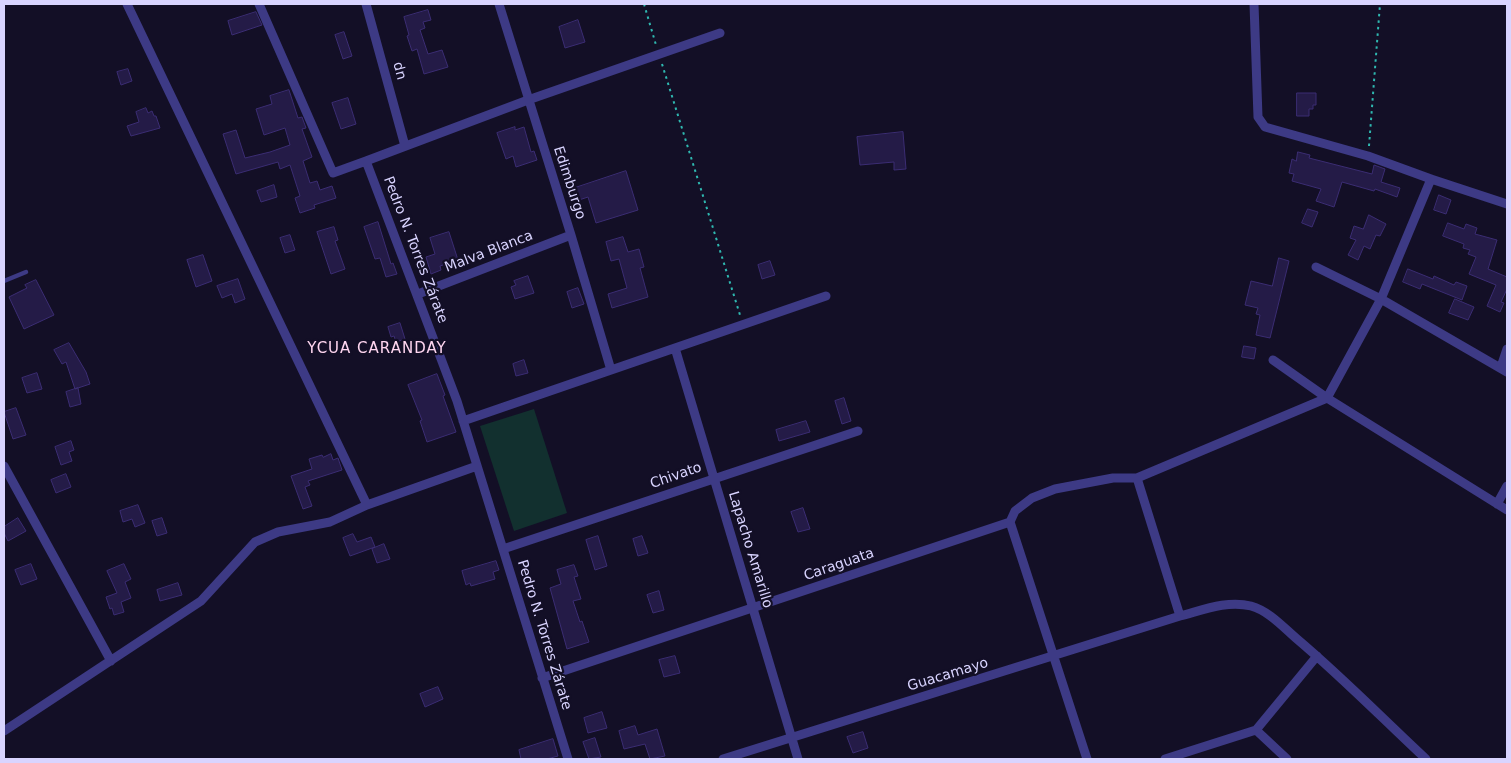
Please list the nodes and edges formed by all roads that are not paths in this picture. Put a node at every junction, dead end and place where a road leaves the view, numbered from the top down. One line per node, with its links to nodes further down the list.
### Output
1 (127, 4): 33 (street)
2 (259, 4): 9 (street)
3 (366, 4): 8 (street, dn)
4 (498, 4): 7 (street, Edimburgo)
5 (1254, 4): 10 (street)
6 (720, 33): 7 (street)
7 (528, 100): 8 (street); 12 (street, Edimburgo)
8 (405, 146): 9 (street)
9 (366, 161): 16 (street, Pedro N. Torres Zárate)
10 (1431, 180): 11 (street); 18 (street)
11 (1507, 204)
12 (571, 235): 16 (street, Malva Blanca); 22 (street, Edimburgo)
13 (1316, 267): 18 (street)
14 (26, 272): 15 (lane)
15 (4, 281)
16 (418, 294): 25 (street, Pedro N. Torres Zárate)
17 (826, 296): 19 (street)
18 (1381, 299): 23 (street); 24 (street)
19 (675, 348): 22 (street); 29 (street, Lapacho Amarillo)
20 (1507, 349): 23 (street)
21 (1272, 360): 24 (street)
22 (611, 370): 25 (street)
23 (1504, 370)
24 (1327, 398): 30 (street); 32 (street)
25 (463, 421): 28 (street, Pedro N. Torres Zárate)
26 (858, 431): 29 (street, Chivato)
27 (4, 466): 41 (street)
28 (477, 466): 33 (street); 36 (street, Pedro N. Torres Zárate)
29 (714, 478): 36 (street, Chivato); 37 (street, Lapacho Amarillo)
30 (1137, 478): 35 (street); 38 (street)
31 (1507, 486): 32 (street)
32 (1498, 504): 34 (street)
33 (367, 505): 41 (street)
34 (1507, 510)
35 (1010, 522): 37 (street, Caraguata); 39 (street)
36 (503, 549): 42 (street, Pedro N. Torres Zárate)
37 (753, 609): 42 (street, Caraguata); 45 (street, Lapacho Amarillo)
38 (1180, 616): 39 (street, Guacamayo); 40 (street, Guacamayo)
39 (1053, 656): 45 (street, Guacamayo); 49 (street)
40 (1317, 656): 43 (street); 52 (street, Guacamayo)
41 (111, 661): 44 (street)
42 (542, 678): 46 (street, Pedro N. Torres Zárate)
43 (1256, 730): 50 (street); 51 (street)
44 (4, 731)
45 (792, 738): 47 (street, Guacamayo); 48 (street, Lapacho Amarillo)
46 (568, 759)
47 (723, 759)
48 (798, 759)
49 (1088, 759)
50 (1164, 759)
51 (1287, 759)
52 (1426, 759)

